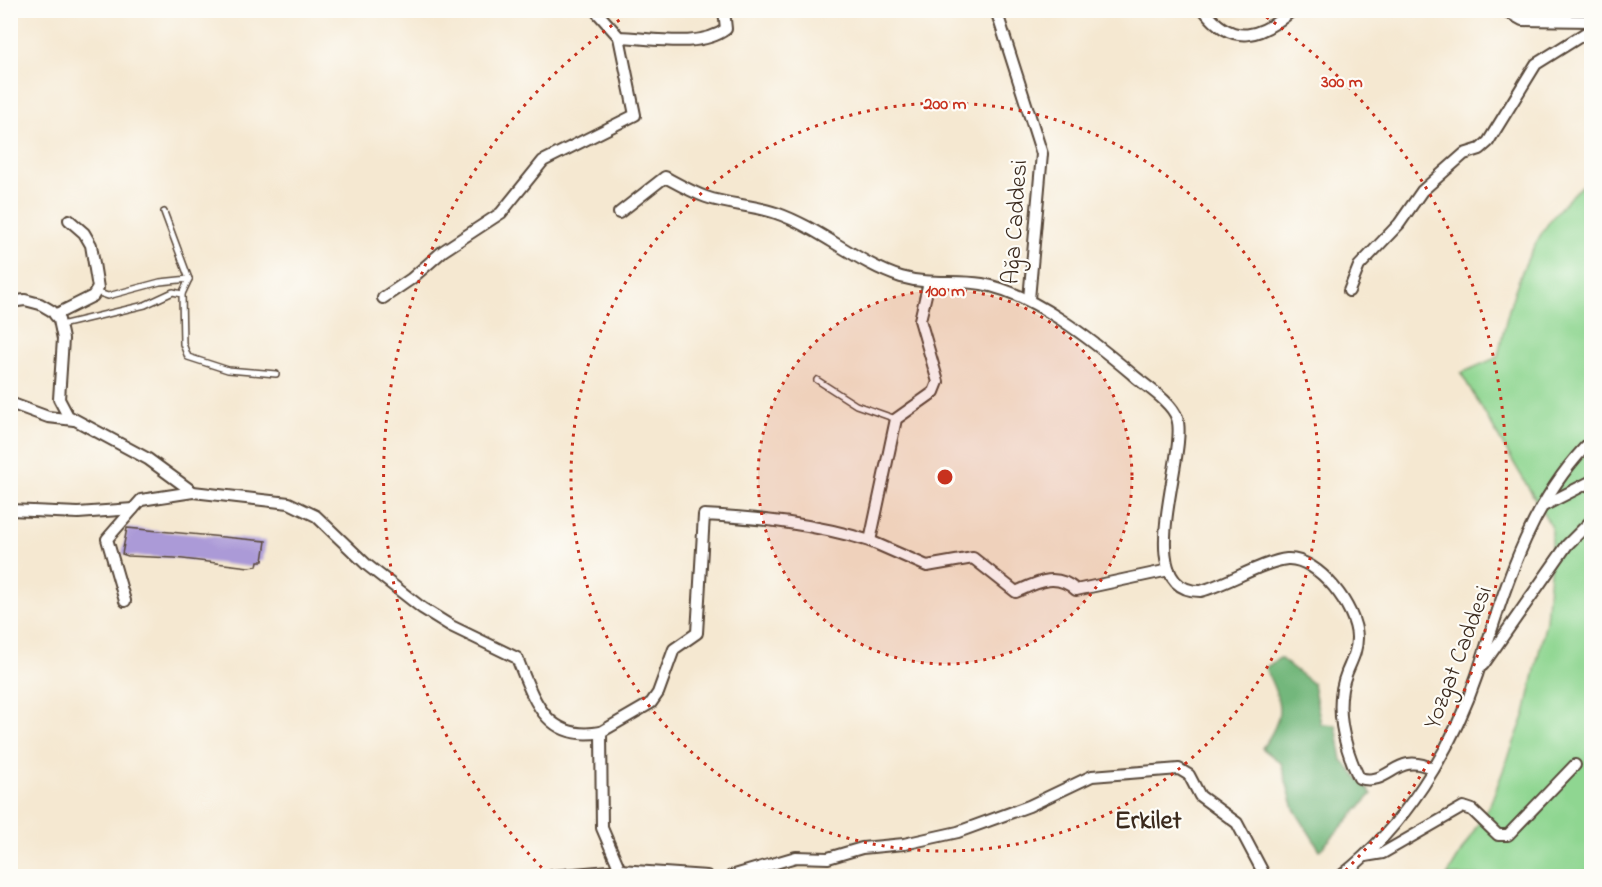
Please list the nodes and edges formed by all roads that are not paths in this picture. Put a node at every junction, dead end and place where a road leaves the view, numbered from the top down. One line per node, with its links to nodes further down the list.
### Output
1 (595, 10): 9 (street)
2 (724, 10): 9 (street)
3 (996, 10): 19 (street, Ağa Caddesi)
4 (1204, 10): 5 (street)
5 (1293, 10)
6 (1504, 10): 7 (street)
7 (1592, 21)
8 (1592, 29): 15 (street)
9 (619, 37): 18 (street)
10 (164, 212): 13 (lane)
11 (618, 213): 14 (street)
12 (69, 220): 16 (street)
13 (189, 279): 16 (lane); 17 (lane)
14 (929, 282): 19 (street); 25 (street)
15 (1349, 291)
16 (96, 292): 21 (street)
17 (182, 294): 21 (lane); 22 (lane)
18 (383, 298)
19 (1029, 300): 35 (street)
20 (10, 302): 21 (street)
21 (58, 320): 26 (street)
22 (276, 374)
23 (818, 380): 25 (lane)
24 (10, 403): 26 (street)
25 (896, 419): 34 (street)
26 (74, 420): 29 (street)
27 (1592, 440): 30 (street, Yozgat Caddesi)
28 (1592, 481): 30 (street)
29 (193, 492): 31 (street); 38 (street)
30 (1543, 506): 37 (street, Yozgat Caddesi)
31 (133, 509): 32 (street); 36 (street)
32 (10, 510)
33 (1592, 520): 37 (street)
34 (870, 541): 35 (street); 38 (street)
35 (1169, 570): 40 (street)
36 (125, 601)
37 (1477, 675): 40 (street, Yozgat Caddesi)
38 (601, 732): 42 (street)
39 (1575, 765): 41 (street)
40 (1433, 769): 41 (street, Yozgat Caddesi)
41 (1364, 856): 47 (street, Yozgat Caddesi)
42 (620, 870): 43 (street); 44 (street)
43 (552, 876)
44 (706, 876)
45 (731, 876): 46 (street)
46 (1265, 876)
47 (1341, 876)

